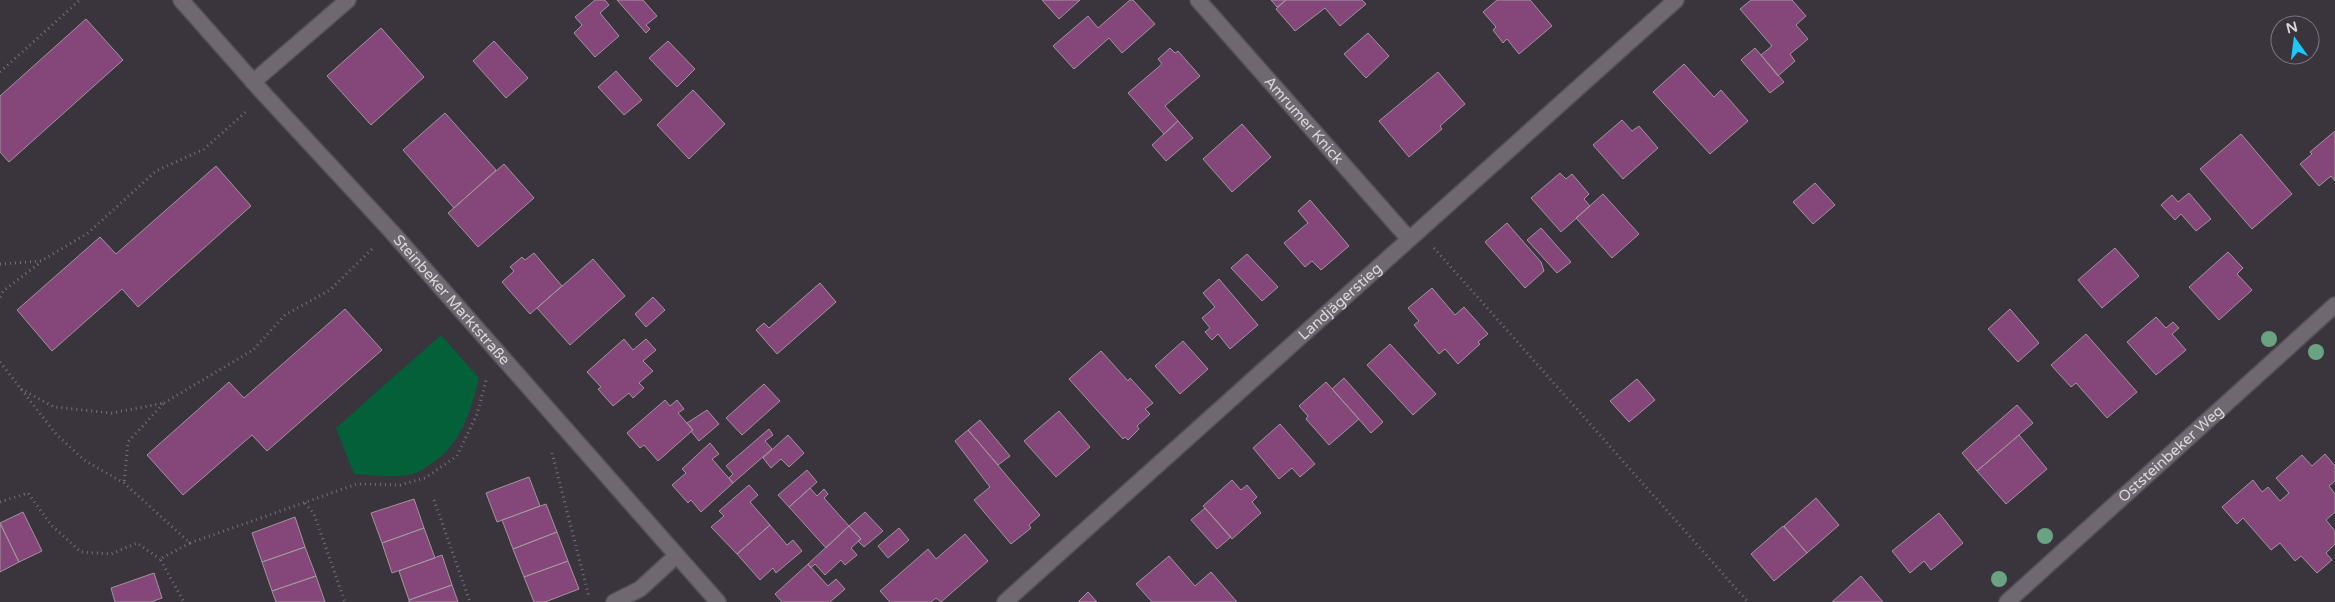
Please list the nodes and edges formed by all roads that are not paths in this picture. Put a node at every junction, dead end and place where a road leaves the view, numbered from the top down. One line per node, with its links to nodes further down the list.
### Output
1 (181, 0): 5 (street, Steinbeker Marktstraße)
2 (348, 0): 5 (street)
3 (1198, 0): 6 (street, Amrumer Knick)
4 (1676, 0): 6 (street, Landjägerstieg)
5 (253, 82): 8 (street, Steinbeker Marktstraße)
6 (1414, 235): 11 (street, Landjägerstieg)
7 (2335, 305): 12 (street, Oststeinbeker Weg)
8 (676, 556): 9 (street); 10 (street, Steinbeker Marktstraße)
9 (614, 602)
10 (718, 602)
11 (1005, 602)
12 (2007, 602)

